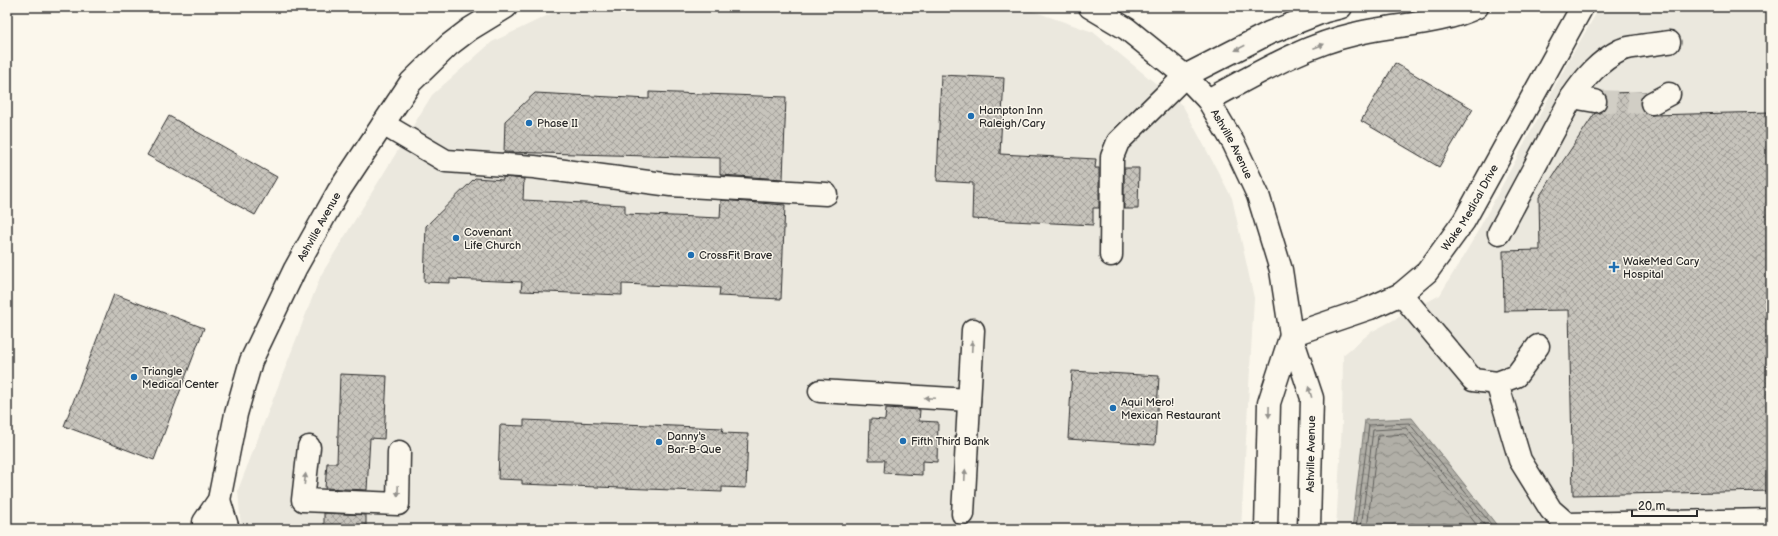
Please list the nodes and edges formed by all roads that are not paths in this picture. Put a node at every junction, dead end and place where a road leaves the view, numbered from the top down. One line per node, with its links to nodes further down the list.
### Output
1 (506, 7): 13 (street, Ashville Avenue)
2 (1090, 7): 9 (street, Ashville Avenue)
3 (1341, 7): 6 (street)
4 (1477, 7): 8 (street, one-way to 4)
5 (1582, 7): 17 (street, Wake Medical Drive)
6 (1269, 33): 8 (street); 9 (street, one-way to 9)
7 (1669, 42): 10 (street)
8 (1283, 60): 11 (street)
9 (1185, 76): 11 (street, Ashville Avenue); 16 (street)
10 (1572, 97): 12 (street); 15 (street)
11 (1208, 100): 19 (street, Ashville Avenue)
12 (1596, 101)
13 (383, 124): 14 (street); 26 (street, Ashville Avenue)
14 (826, 194)
15 (1500, 233)
16 (1111, 255)
17 (1400, 294): 19 (street, Wake Medical Drive); 21 (street)
18 (973, 330): 23 (street, one-way to 18)
19 (1291, 335): 31 (street, Ashville Avenue, one-way to 31); 32 (street, Ashville Avenue, one-way to 19)
20 (1538, 346): 21 (street)
21 (1496, 383): 28 (street)
22 (820, 391): 23 (street, one-way to 22)
23 (969, 400): 27 (street, one-way to 23)
24 (309, 447): 25 (street, one-way to 24)
25 (400, 452)
26 (219, 500): 29 (street, Ashville Avenue); 30 (street, Ashville Avenue)
27 (963, 514)
28 (1771, 520)
29 (204, 529)
30 (228, 529)
31 (1266, 529)
32 (1309, 529)

